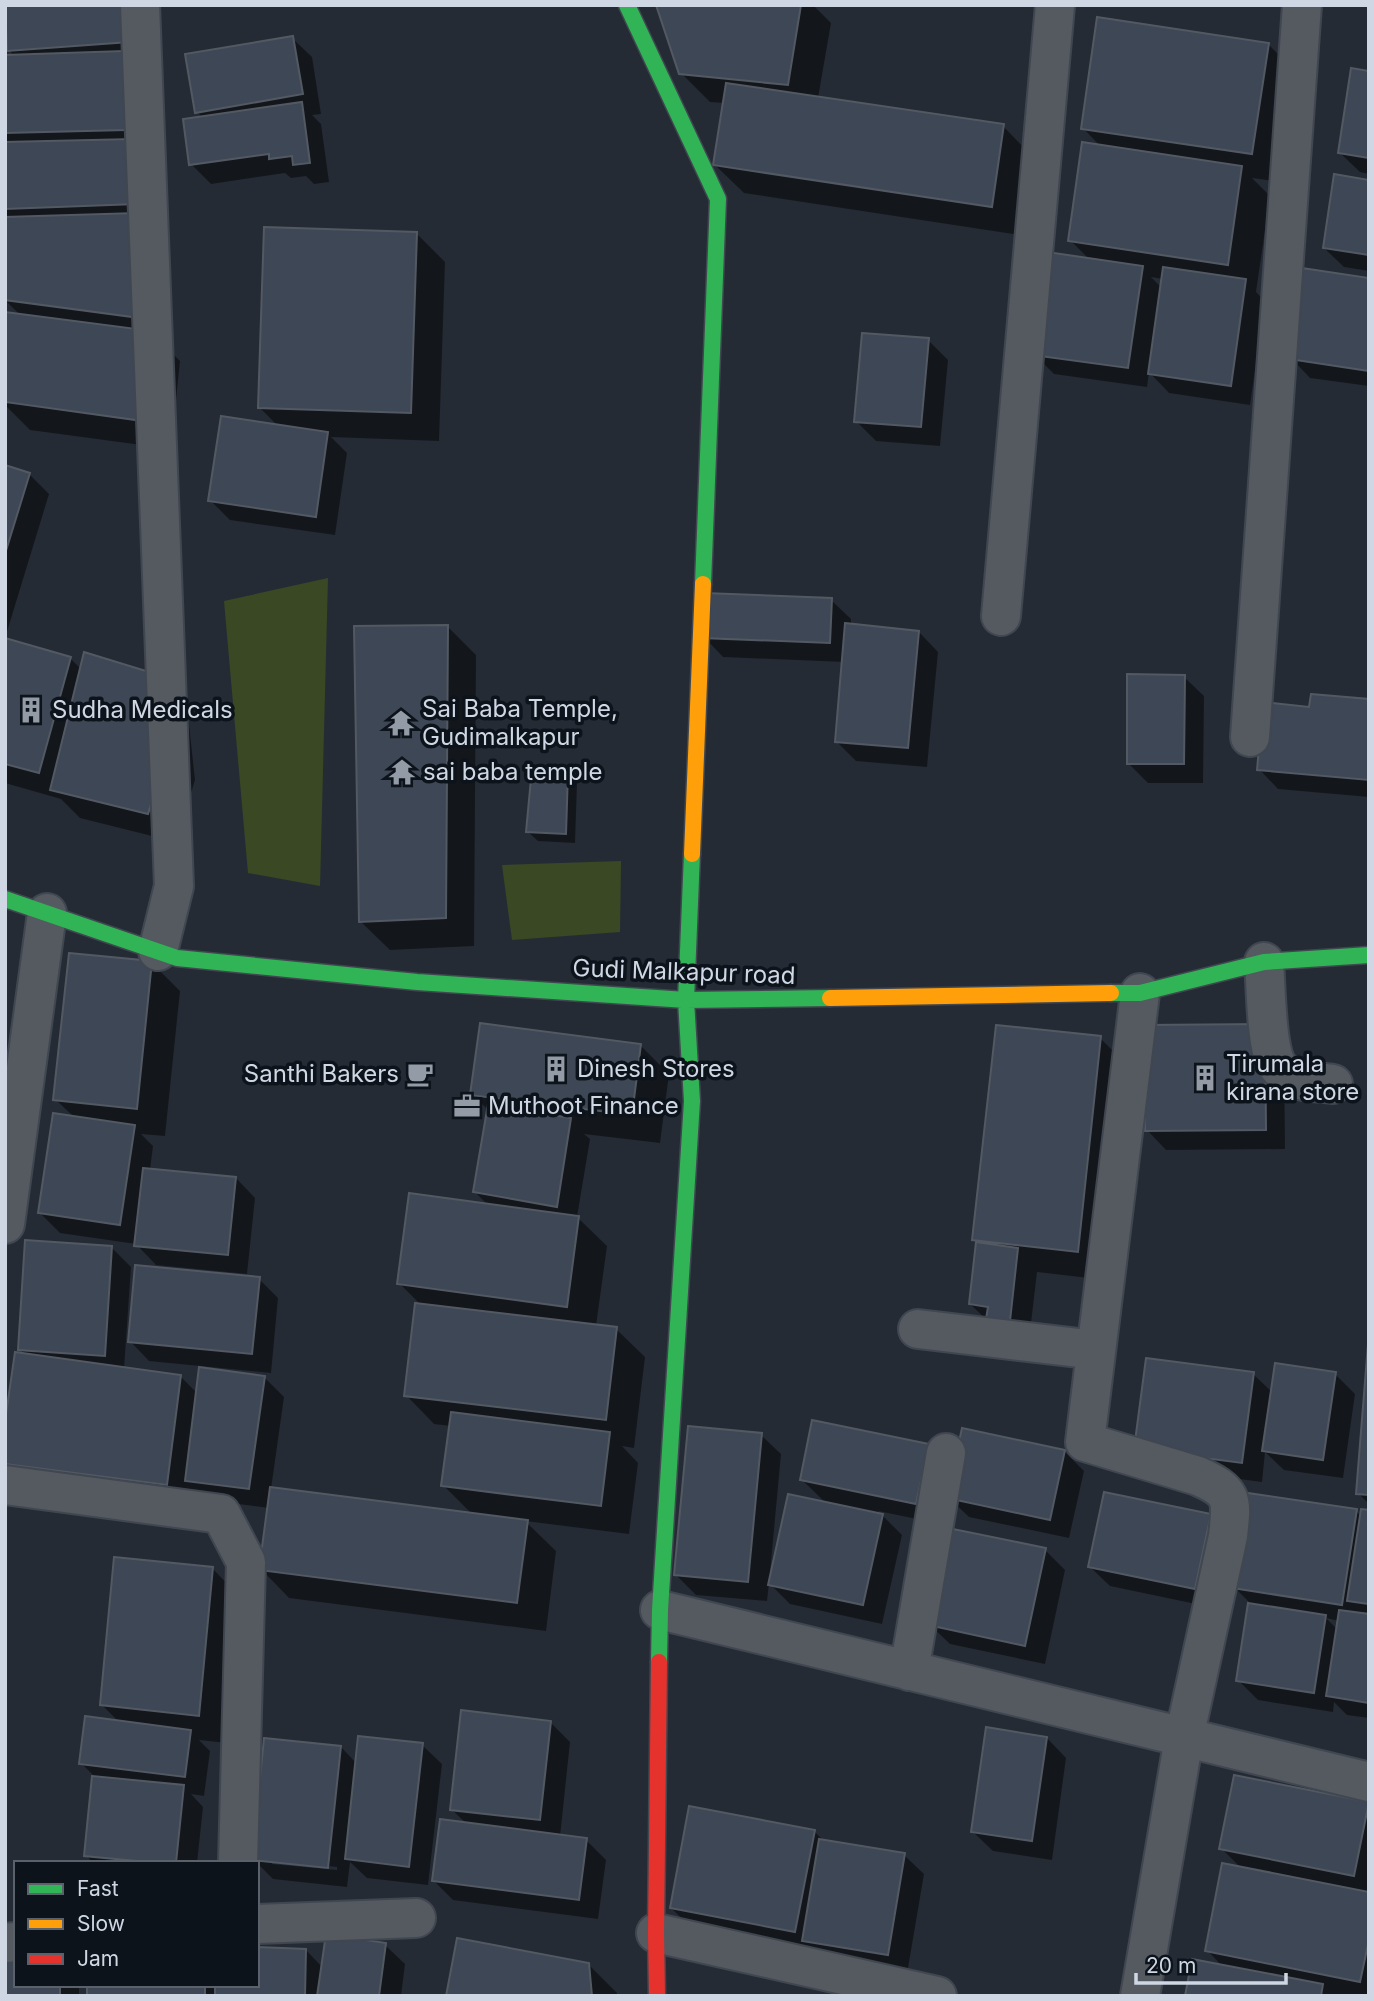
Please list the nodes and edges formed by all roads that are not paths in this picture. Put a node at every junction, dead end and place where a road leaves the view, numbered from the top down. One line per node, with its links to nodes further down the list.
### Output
1 (140, 5): 9 (street)
2 (627, 5): 13 (street)
3 (1055, 5): 5 (street)
4 (1302, 5): 6 (street)
5 (1001, 616)
6 (1250, 737)
7 (5, 900): 8 (street, Gudi Malkapur road)
8 (47, 913): 9 (street, Gudi Malkapur road); 15 (street)
9 (158, 951): 13 (street, Gudi Malkapur road)
10 (1369, 955): 11 (street, Gudi Malkapur road)
11 (1265, 962): 12 (street, Gudi Malkapur road); 14 (street)
12 (1140, 993): 13 (street, Gudi Malkapur road); 17 (street)
13 (686, 1000): 20 (street)
14 (1333, 1084)
15 (5, 1224)
16 (918, 1329): 17 (street)
17 (1096, 1350): 22 (street)
18 (946, 1453): 21 (street)
19 (5, 1485): 24 (street)
20 (660, 1611): 21 (street); 27 (street)
21 (909, 1671): 22 (street)
22 (1184, 1738): 23 (street); 30 (street)
23 (1369, 1782)
24 (238, 1861)
25 (416, 1918): 26 (street)
26 (259, 1924)
27 (656, 1933): 28 (street); 29 (street)
28 (657, 1996)
29 (937, 1996)
30 (1140, 1996)

